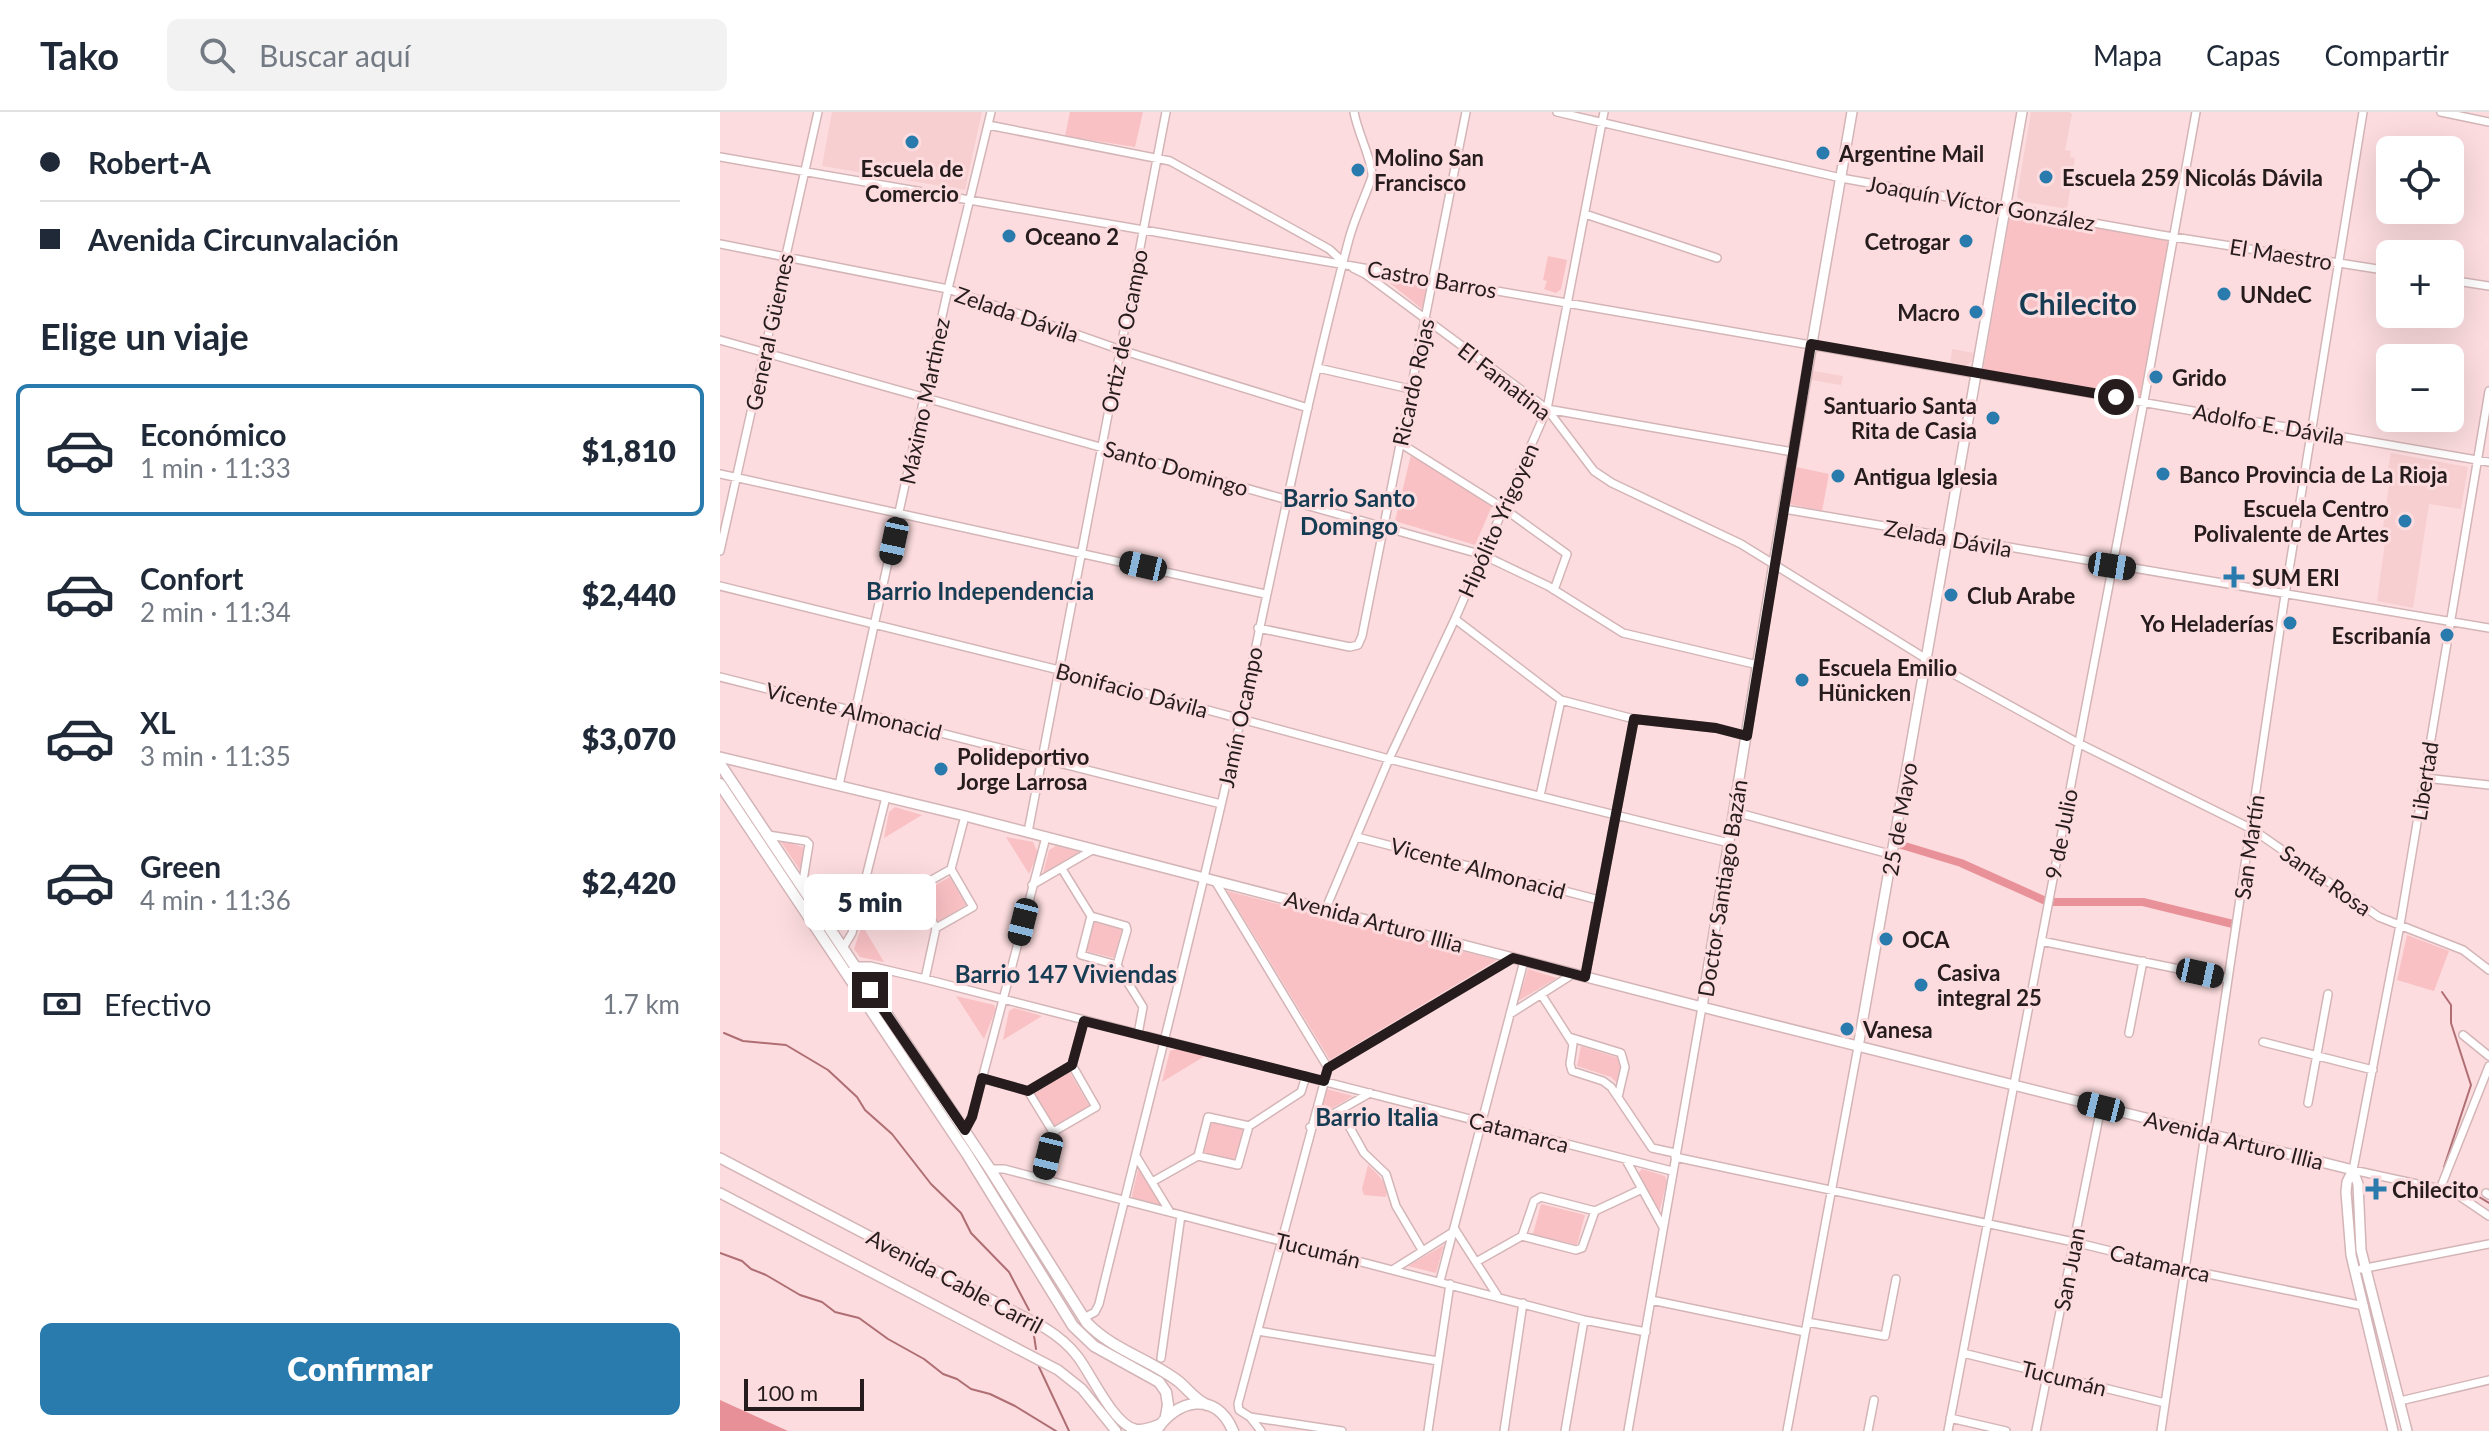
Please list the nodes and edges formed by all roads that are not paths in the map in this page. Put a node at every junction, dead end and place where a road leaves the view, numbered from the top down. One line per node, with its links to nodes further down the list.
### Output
1 (818, 112): 18 (street, General Güemes)
2 (991, 112): 15 (street, Máximo Martinez)
3 (1166, 112): 17 (street, Ortiz de Ocampo)
4 (1354, 112): 28 (street, Jamín Ocampo)
5 (1466, 112): 31 (street, Ricardo Rojas)
6 (1557, 112): 13 (street, Joaquín Víctor González)
7 (1604, 112): 13 (street, Hipólito Yrigoyen)
8 (1852, 112): 19 (main road, Doctor Santiago Bazán)
9 (2022, 112): 21 (main road, 25 de Mayo)
10 (2196, 112): 24 (street, 9 de Julio)
11 (2363, 112): 29 (street, San Martín)
12 (2441, 112): 14 (street)
13 (1602, 121): 19 (street, Joaquín Víctor González); 22 (street, Hipólito Yrigoyen)
14 (2489, 122)
15 (988, 125): 17 (street, El Famatina); 20 (street, Máximo Martinez)
16 (720, 157): 18 (street, Castro Barros)
17 (1157, 157): 23 (street, Ortiz de Ocampo); 28 (street, El Famatina)
18 (805, 171): 20 (street, Castro Barros); 26 (street, General Güemes)
19 (1841, 178): 21 (street, Joaquín Víctor González); 38 (main road, Doctor Santiago Bazán)
20 (970, 201): 23 (street, Castro Barros); 34 (street, Máximo Martinez)
21 (2007, 207): 24 (street, Joaquín Víctor González); 42 (main road, 25 de Mayo)
22 (1585, 214): 27 (street); 35 (street, Hipólito Yrigoyen)
23 (1143, 232): 28 (street, Castro Barros); 39 (street, Ortiz de Ocampo)
24 (2173, 237): 29 (street, El Maestro); 46 (street, 9 de Julio)
25 (720, 244): 26 (street, Zelada Dávila)
26 (786, 256): 34 (street, Zelada Dávila); 40 (street, General Güemes)
27 (1717, 258)
28 (1344, 263): 31 (street, Castro Barros); 36 (street, El Famatina); 41 (street, Jamín Ocampo)
29 (2340, 263): 30 (street, El Maestro); 49 (street, San Martín)
30 (2376, 269)
31 (1434, 279): 35 (street, Castro Barros); 36 (street, Ricardo Rojas)
32 (2464, 282): 33 (street)
33 (2489, 286)
34 (948, 289): 39 (street, Zelada Dávila); 45 (street, Máximo Martinez)
35 (1566, 303): 38 (street, Castro Barros); 48 (street, Hipólito Yrigoyen)
36 (1426, 320): 43 (street, Ricardo Rojas); 48 (street, El Famatina)
37 (720, 340): 40 (street, Santo Domingo)
38 (1811, 344): 42 (street, Castro Barros); 52 (main road, Doctor Santiago Bazán)
39 (1121, 350): 47 (street, Zelada Dávila); 51 (street, Ortiz de Ocampo)
40 (765, 353): 45 (street, Santo Domingo); 56 (street, General Güemes)
41 (1318, 368): 43 (street); 47 (street, Jamín Ocampo)
42 (1977, 374): 46 (street, Castro Barros); 62 (main road, 25 de Mayo)
43 (1410, 389): 50 (street, Ricardo Rojas)
44 (2489, 391): 53 (street, Libertad)
45 (924, 397): 51 (street, Santo Domingo); 60 (street, Máximo Martinez)
46 (2144, 401): 49 (street, Adolfo E. Dávila); 67 (street, 9 de Julio)
47 (1308, 408): 57 (street, Jamín Ocampo)
48 (1547, 409): 52 (street); 58 (street, Hipólito Yrigoyen); 66 (street, El Famatina)
49 (2312, 432): 53 (street, Adolfo E. Dávila); 71 (street, San Martín)
50 (1400, 443): 58 (street); 61 (street, Ricardo Rojas)
51 (1102, 446): 57 (street, Santo Domingo); 64 (street, Ortiz de Ocampo)
52 (1793, 452): 59 (main road, Doctor Santiago Bazán)
53 (2478, 460): 54 (street, Adolfo E. Dávila); 73 (street, Libertad)
54 (2489, 462)
55 (720, 474): 56 (street)
56 (737, 478): 60 (street); 63 (street, General Güemes)
57 (1288, 501): 61 (street, Santo Domingo); 70 (street, Jamín Ocampo)
58 (1503, 508): 65 (street, Hipólito Yrigoyen); 69 (street)
59 (1784, 509): 62 (street, Zelada Dávila); 66 (main road, Doctor Santiago Bazán)
60 (900, 514): 64 (street); 74 (street, Máximo Martinez)
61 (1384, 527): 65 (street, Santo Domingo); 75 (street, Ricardo Rojas)
62 (1948, 538): 67 (street, Zelada Dávila); 77 (main road, 25 de Mayo)
63 (720, 551)
64 (1082, 553): 70 (street); 79 (street, Ortiz de Ocampo)
65 (1483, 555): 69 (street, Santo Domingo); 72 (street, Hipólito Yrigoyen)
66 (1774, 563): 77 (street, El Famatina); 78 (main road, Doctor Santiago Bazán)
67 (2112, 566): 71 (street, Zelada Dávila); 86 (street, 9 de Julio)
68 (720, 586): 74 (street, Bonifacio Dávila)
69 (1554, 590): 78 (street, Santo Domingo)
70 (1265, 594): 75 (street, Jamín Ocampo)
71 (2285, 595): 73 (street, Zelada Dávila); 101 (street, San Martín)
72 (1455, 619): 81 (street); 89 (street, Hipólito Yrigoyen)
73 (2450, 622): 76 (street, Zelada Dávila); 91 (street, Libertad)
74 (876, 624): 79 (street, Bonifacio Dávila); 82 (street, Máximo Martinez)
75 (1258, 628): 84 (street, Jamín Ocampo)
76 (2489, 628)
77 (1928, 660): 86 (street, El Famatina); 108 (main road, 25 de Mayo)
78 (1758, 665): 85 (main road, Doctor Santiago Bazán)
79 (1059, 670): 84 (street, Bonifacio Dávila); 88 (street, Ortiz de Ocampo)
80 (720, 677): 82 (street, Vicente Almonacid)
81 (1561, 700): 83 (street); 95 (street)
82 (856, 710): 88 (street, Vicente Almonacid); 93 (street, Máximo Martinez)
83 (1634, 719): 85 (street); 100 (street)
84 (1240, 720): 89 (street, Bonifacio Dávila); 97 (street, Jamín Ocampo)
85 (1747, 736): 98 (main road, Doctor Santiago Bazán)
86 (2078, 743): 101 (street, Santa Rosa); 119 (street, 9 de Julio)
87 (720, 757): 93 (main road, Avenida Arturo Illia)
88 (1040, 759): 97 (street, Vicente Almonacid); 102 (street, Ortiz de Ocampo)
89 (1389, 759): 95 (street, Bonifacio Dávila); 105 (street, Hipólito Yrigoyen)
90 (720, 764): 103 (main road)
91 (2425, 778): 94 (street); 117 (street, Libertad)
92 (720, 784): 222 (main road)
93 (839, 785): 96 (main road, Avenida Arturo Illia)
94 (2489, 785)
95 (1540, 796): 100 (street, Bonifacio Dávila)
96 (886, 797): 99 (main road, Avenida Arturo Illia); 120 (street)
97 (1221, 804): 111 (street, Jamín Ocampo)
98 (1735, 812): 106 (main road, Doctor Santiago Bazán); 108 (street)
99 (965, 816): 102 (main road, Avenida Arturo Illia); 109 (street)
100 (1615, 816): 106 (street, Bonifacio Dávila); 114 (street)
101 (2252, 829): 117 (street, Santa Rosa); 130 (street, San Martín)
102 (1028, 832): 104 (main road, Avenida Arturo Illia)
103 (768, 835): 113 (main road); 113 (street)
104 (1046, 837): 107 (main road, Avenida Arturo Illia); 112 (street)
105 (1357, 837): 114 (street, Vicente Almonacid); 115 (street, Hipólito Yrigoyen)
106 (1729, 843): 134 (main road, Doctor Santiago Bazán)
107 (1094, 849): 110 (street); 111 (main road, Avenida Arturo Illia)
108 (1893, 855): 143 (main road, 25 de Mayo)
109 (951, 869): 118 (street); 118 (street)
110 (1062, 869): 112 (street); 116 (street)
111 (1210, 878): 115 (main road, Avenida Arturo Illia); 141 (street, Jamín Ocampo); 148 (street)
112 (1032, 885): 133 (street)
113 (802, 887): 120 (main road)
114 (1599, 900): 128 (street)
115 (1326, 908): 121 (main road, Avenida Arturo Illia)
116 (1091, 916): 124 (street); 124 (street)
117 (2400, 925): 126 (street, Santa Rosa); 149 (street, Libertad)
118 (936, 928): 129 (street)
119 (2041, 941): 123 (street); 153 (street, 9 de Julio)
120 (843, 948): 125 (main road)
121 (1513, 958): 122 (main road, Avenida Arturo Illia); 148 (street)
122 (1524, 961): 127 (main road, Avenida Arturo Illia); 135 (street)
123 (2143, 961): 130 (street); 137 (street)
124 (1117, 965): 138 (street)
125 (855, 966): 129 (street, Catamarca); 163 (main road)
126 (2489, 970)
127 (1573, 974): 128 (main road, Avenida Arturo Illia); 131 (street)
128 (1585, 977): 134 (main road, Avenida Arturo Illia)
129 (925, 979): 133 (street, Catamarca)
130 (2228, 979): 165 (street, San Martín)
131 (1541, 994): 135 (street); 140 (street)
132 (2328, 994): 144 (street)
133 (1003, 1000): 136 (street, Catamarca); 151 (street)
134 (1702, 1007): 143 (main road, Avenida Arturo Illia); 167 (street, Doctor Santiago Bazán)
135 (1510, 1014): 160 (street)
136 (1084, 1021): 138 (street, Catamarca); 146 (street)
137 (2129, 1033)
138 (1138, 1034): 141 (street, Catamarca)
139 (2463, 1035): 145 (street)
140 (1569, 1037): 156 (street); 156 (street)
141 (1163, 1039): 150 (street, Catamarca); 166 (street, Jamín Ocampo)
142 (2263, 1042): 144 (street)
143 (1858, 1047): 153 (main road, Avenida Arturo Illia); 178 (street, 25 de Mayo)
144 (2317, 1055): 149 (street); 157 (street)
145 (2489, 1056)
146 (1072, 1065): 154 (street); 164 (street)
147 (2489, 1066): 177 (street)
148 (1328, 1068): 152 (street)
149 (2373, 1070): 172 (street, Libertad)
150 (1306, 1076): 152 (street, Catamarca); 161 (street)
151 (982, 1078): 154 (street); 163 (street)
152 (1324, 1081): 155 (street, Catamarca); 162 (street)
153 (2014, 1085): 158 (main road, Avenida Arturo Illia); 185 (street, 9 de Julio)
154 (1028, 1091): 164 (street)
155 (1370, 1093): 159 (street); 160 (street, Catamarca)
156 (1618, 1097): 167 (street, Catamarca)
157 (2308, 1103)
158 (2101, 1107): 165 (main road, Avenida Arturo Illia); 190 (street, San Juan)
159 (1340, 1110): 162 (street); 192 (street)
160 (1482, 1121): 170 (street, Catamarca); 187 (street)
161 (1249, 1126): 168 (street); 168 (street)
162 (1310, 1127): 189 (street)
163 (965, 1130): 171 (main road)
164 (1053, 1132): 174 (street)
165 (2204, 1132): 172 (main road, Avenida Arturo Illia); 196 (street, San Martín)
166 (1135, 1155): 175 (street); 180 (street, Jamín Ocampo)
167 (1675, 1155): 173 (street, Doctor Santiago Bazán); 178 (street, Catamarca)
168 (1198, 1156): 175 (street)
169 (720, 1158): 222 (main road, Avenida Cable Carril)
170 (1626, 1160): 173 (street, Catamarca); 176 (street)
171 (990, 1169): 174 (street, Tucumán); 205 (main road)
172 (2353, 1170): 177 (street); 194 (main road); 197 (main road)
173 (1672, 1171): 186 (street, Doctor Santiago Bazán)
174 (1042, 1179): 180 (street, Tucumán)
175 (1152, 1182): 182 (street)
176 (1642, 1189): 181 (street); 186 (street)
177 (2440, 1189): 184 (street)
178 (1831, 1191): 185 (street, Catamarca); 207 (street, 25 de Mayo)
179 (720, 1193): 224 (main road, Avenida Cable Carril)
180 (1124, 1200): 182 (street, Tucumán); 205 (street, Jamín Ocampo)
181 (1595, 1211): 188 (street); 188 (street)
182 (1170, 1212): 183 (street, Tucumán)
183 (1181, 1215): 189 (street, Tucumán); 212 (street)
184 (2489, 1216)
185 (1986, 1223): 190 (street, Catamarca); 211 (street, 9 de Julio)
186 (1663, 1227): 202 (street, Doctor Santiago Bazán)
187 (1453, 1230): 192 (street); 193 (street); 199 (street)
188 (1522, 1236): 193 (street)
189 (1280, 1241): 195 (street, Tucumán); 208 (street)
190 (2074, 1242): 196 (street, Catamarca); 214 (street, San Juan)
191 (2489, 1244): 194 (street)
192 (1422, 1250): 195 (street)
193 (1476, 1262): 201 (street)
194 (2366, 1268): 197 (street); 217 (main road)
195 (1394, 1269): 199 (street, Tucumán)
196 (2184, 1269): 204 (street, Catamarca); 218 (street, San Martín)
197 (2355, 1270): 204 (main road)
198 (1896, 1279): 207 (street)
199 (1440, 1281): 200 (street, Tucumán)
200 (1450, 1284): 201 (street, Tucumán); 213 (street)
201 (1497, 1295): 203 (street, Tucumán)
202 (1651, 1300): 209 (street, Doctor Santiago Bazán); 210 (street)
203 (1523, 1303): 206 (street, Tucumán); 229 (street)
204 (2364, 1306): 238 (main road)
205 (1084, 1318): 219 (main road)
206 (1584, 1320): 209 (street, Tucumán); 230 (street)
207 (1807, 1322): 210 (street, 25 de Mayo)
208 (1258, 1331): 213 (street); 220 (street)
209 (1646, 1332): 223 (street, Doctor Santiago Bazán)
210 (1805, 1332): 232 (street, 25 de Mayo)
211 (1963, 1353): 214 (street, Tucumán); 221 (street, 9 de Julio)
212 (1161, 1358)
213 (1438, 1361): 228 (street)
214 (2048, 1374): 218 (street, Tucumán); 236 (street, San Juan)
215 (2489, 1380): 217 (street)
216 (1874, 1400): 233 (street)
217 (2400, 1401): 239 (main road)
218 (2165, 1403): 237 (street, San Martín)
219 (1207, 1405): 222 (main road); 225 (main road)
220 (1250, 1417): 226 (street); 227 (street)
221 (1950, 1418): 234 (street, 9 de Julio); 235 (street)
222 (1160, 1424)
223 (1628, 1430): 231 (street)
224 (1116, 1431)
225 (1233, 1431)
226 (1261, 1431)
227 (1342, 1431)
228 (1428, 1431)
229 (1504, 1431)
230 (1565, 1431)
231 (1638, 1431)
232 (1787, 1431)
233 (1868, 1431)
234 (1948, 1431)
235 (2006, 1431)
236 (2036, 1431)
237 (2161, 1431)
238 (2393, 1431)
239 (2407, 1431)

